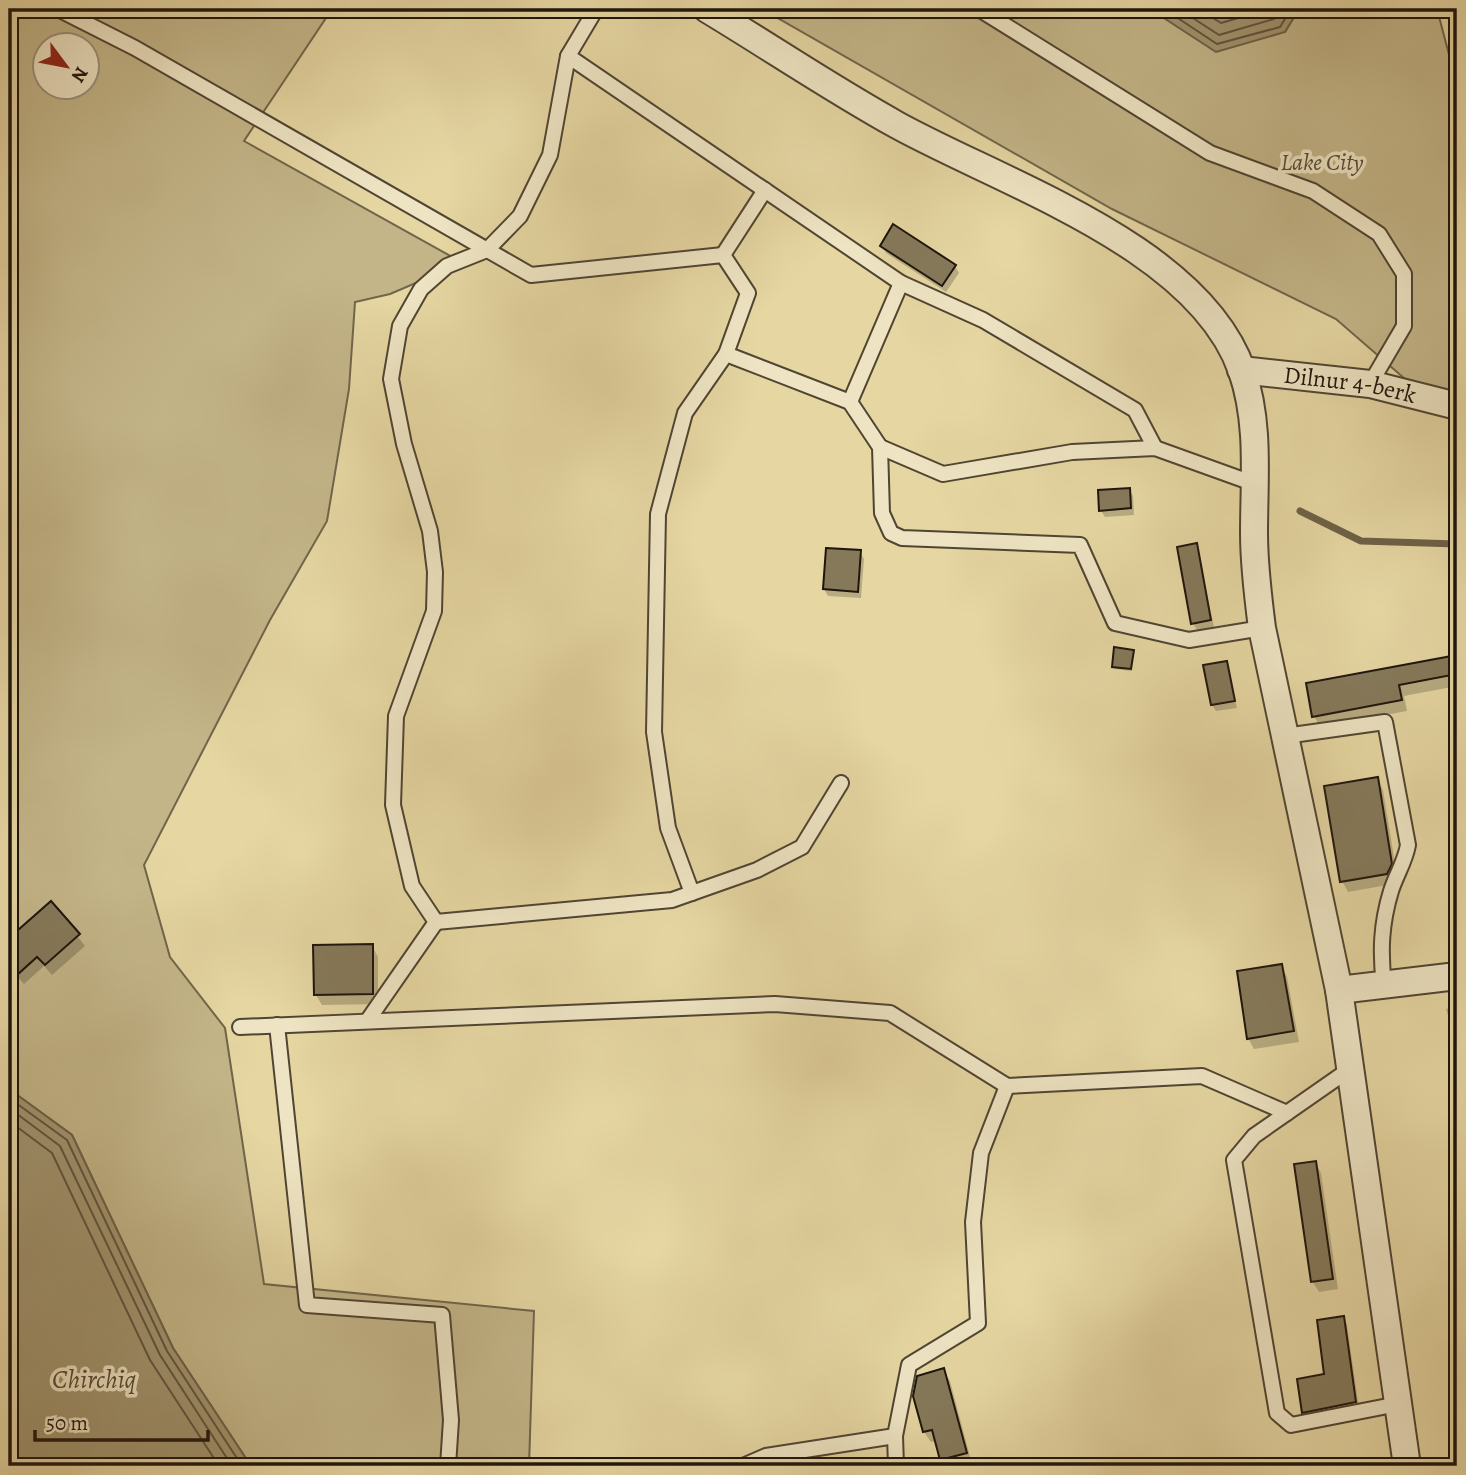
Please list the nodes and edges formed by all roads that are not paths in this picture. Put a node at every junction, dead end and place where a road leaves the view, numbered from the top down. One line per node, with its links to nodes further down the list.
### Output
1 (58, 9): 7 (lane)
2 (596, 9): 5 (lane)
3 (708, 9): 11 (street)
4 (979, 9): 12 (lane)
5 (568, 56): 6 (lane); 7 (lane)
6 (765, 190): 8 (lane); 9 (lane)
7 (487, 250): 8 (lane); 22 (lane)
8 (723, 255): 10 (lane)
9 (901, 283): 13 (lane); 16 (lane)
10 (726, 354): 13 (lane); 21 (lane)
11 (1241, 370): 12 (street, Dilnur 4-berk); 17 (street)
12 (1370, 384): 14 (street, Dilnur 4-berk)
13 (850, 402): 15 (lane)
14 (1457, 406)
15 (880, 447): 16 (lane); 18 (lane)
16 (1155, 448): 17 (lane)
17 (1255, 484): 18 (street)
18 (1262, 628): 19 (street)
19 (1285, 736): 24 (lane); 25 (street)
20 (841, 783): 21 (lane)
21 (692, 893): 22 (lane)
22 (436, 922): 26 (lane)
23 (1457, 976): 24 (street)
24 (1384, 985): 25 (street)
25 (1339, 990): 29 (street)
26 (368, 1020): 27 (lane); 30 (lane)
27 (277, 1025): 28 (lane); 34 (lane)
28 (240, 1027)
29 (1350, 1069): 31 (lane); 32 (street)
30 (1007, 1086): 31 (lane); 33 (lane)
31 (1287, 1113): 32 (lane)
32 (1398, 1404): 37 (street)
33 (895, 1436): 35 (lane); 36 (lane)
34 (448, 1466)
35 (743, 1466)
36 (896, 1466)
37 (1407, 1466)

